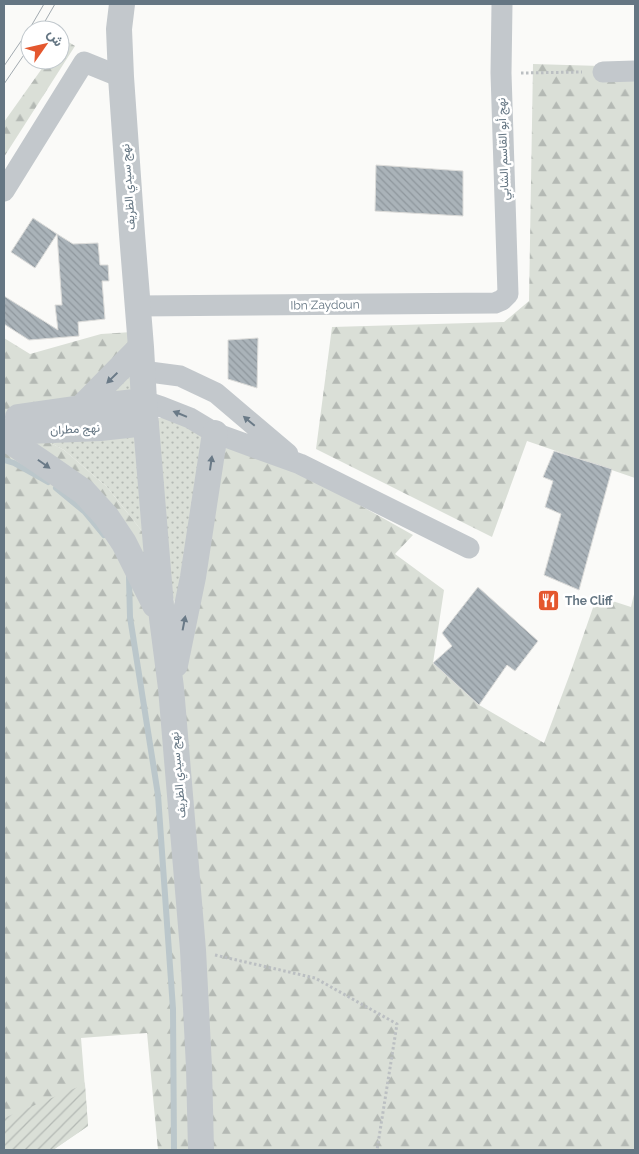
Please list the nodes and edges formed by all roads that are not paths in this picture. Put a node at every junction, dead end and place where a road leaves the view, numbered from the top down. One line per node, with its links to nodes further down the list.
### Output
1 (122, 4): 5 (street, نهج سيدي الظريف)
2 (502, 4): 7 (street, نهج أبو القاسم الشابي)
3 (635, 71): 4 (street)
4 (603, 72)
5 (121, 77): 6 (street); 8 (street, نهج سيدي الظريف)
6 (4, 191)
7 (508, 294): 8 (street, Ibn Zaydoun)
8 (138, 306): 9 (street, نهج سيدي الظريف)
9 (142, 359): 10 (street, one-way to 10); 11 (street, نهج سيدي الظريف); 16 (street, one-way to 9)
10 (82, 408): 11 (street, نهج مطران); 12 (street, نهج مطران)
11 (145, 412): 13 (street, نهج مطران); 14 (street, one-way to 11); 18 (street, نهج سيدي الظريف)
12 (4, 419)
13 (4, 432)
14 (215, 433): 16 (street); 19 (street, one-way to 14)
15 (4, 437): 18 (street, one-way to 18)
16 (300, 464): 17 (street)
17 (469, 548)
18 (162, 618): 19 (street, نهج سيدي الظريف)
19 (171, 688): 20 (street, نهج سيدي الظريف)
20 (201, 1150)

